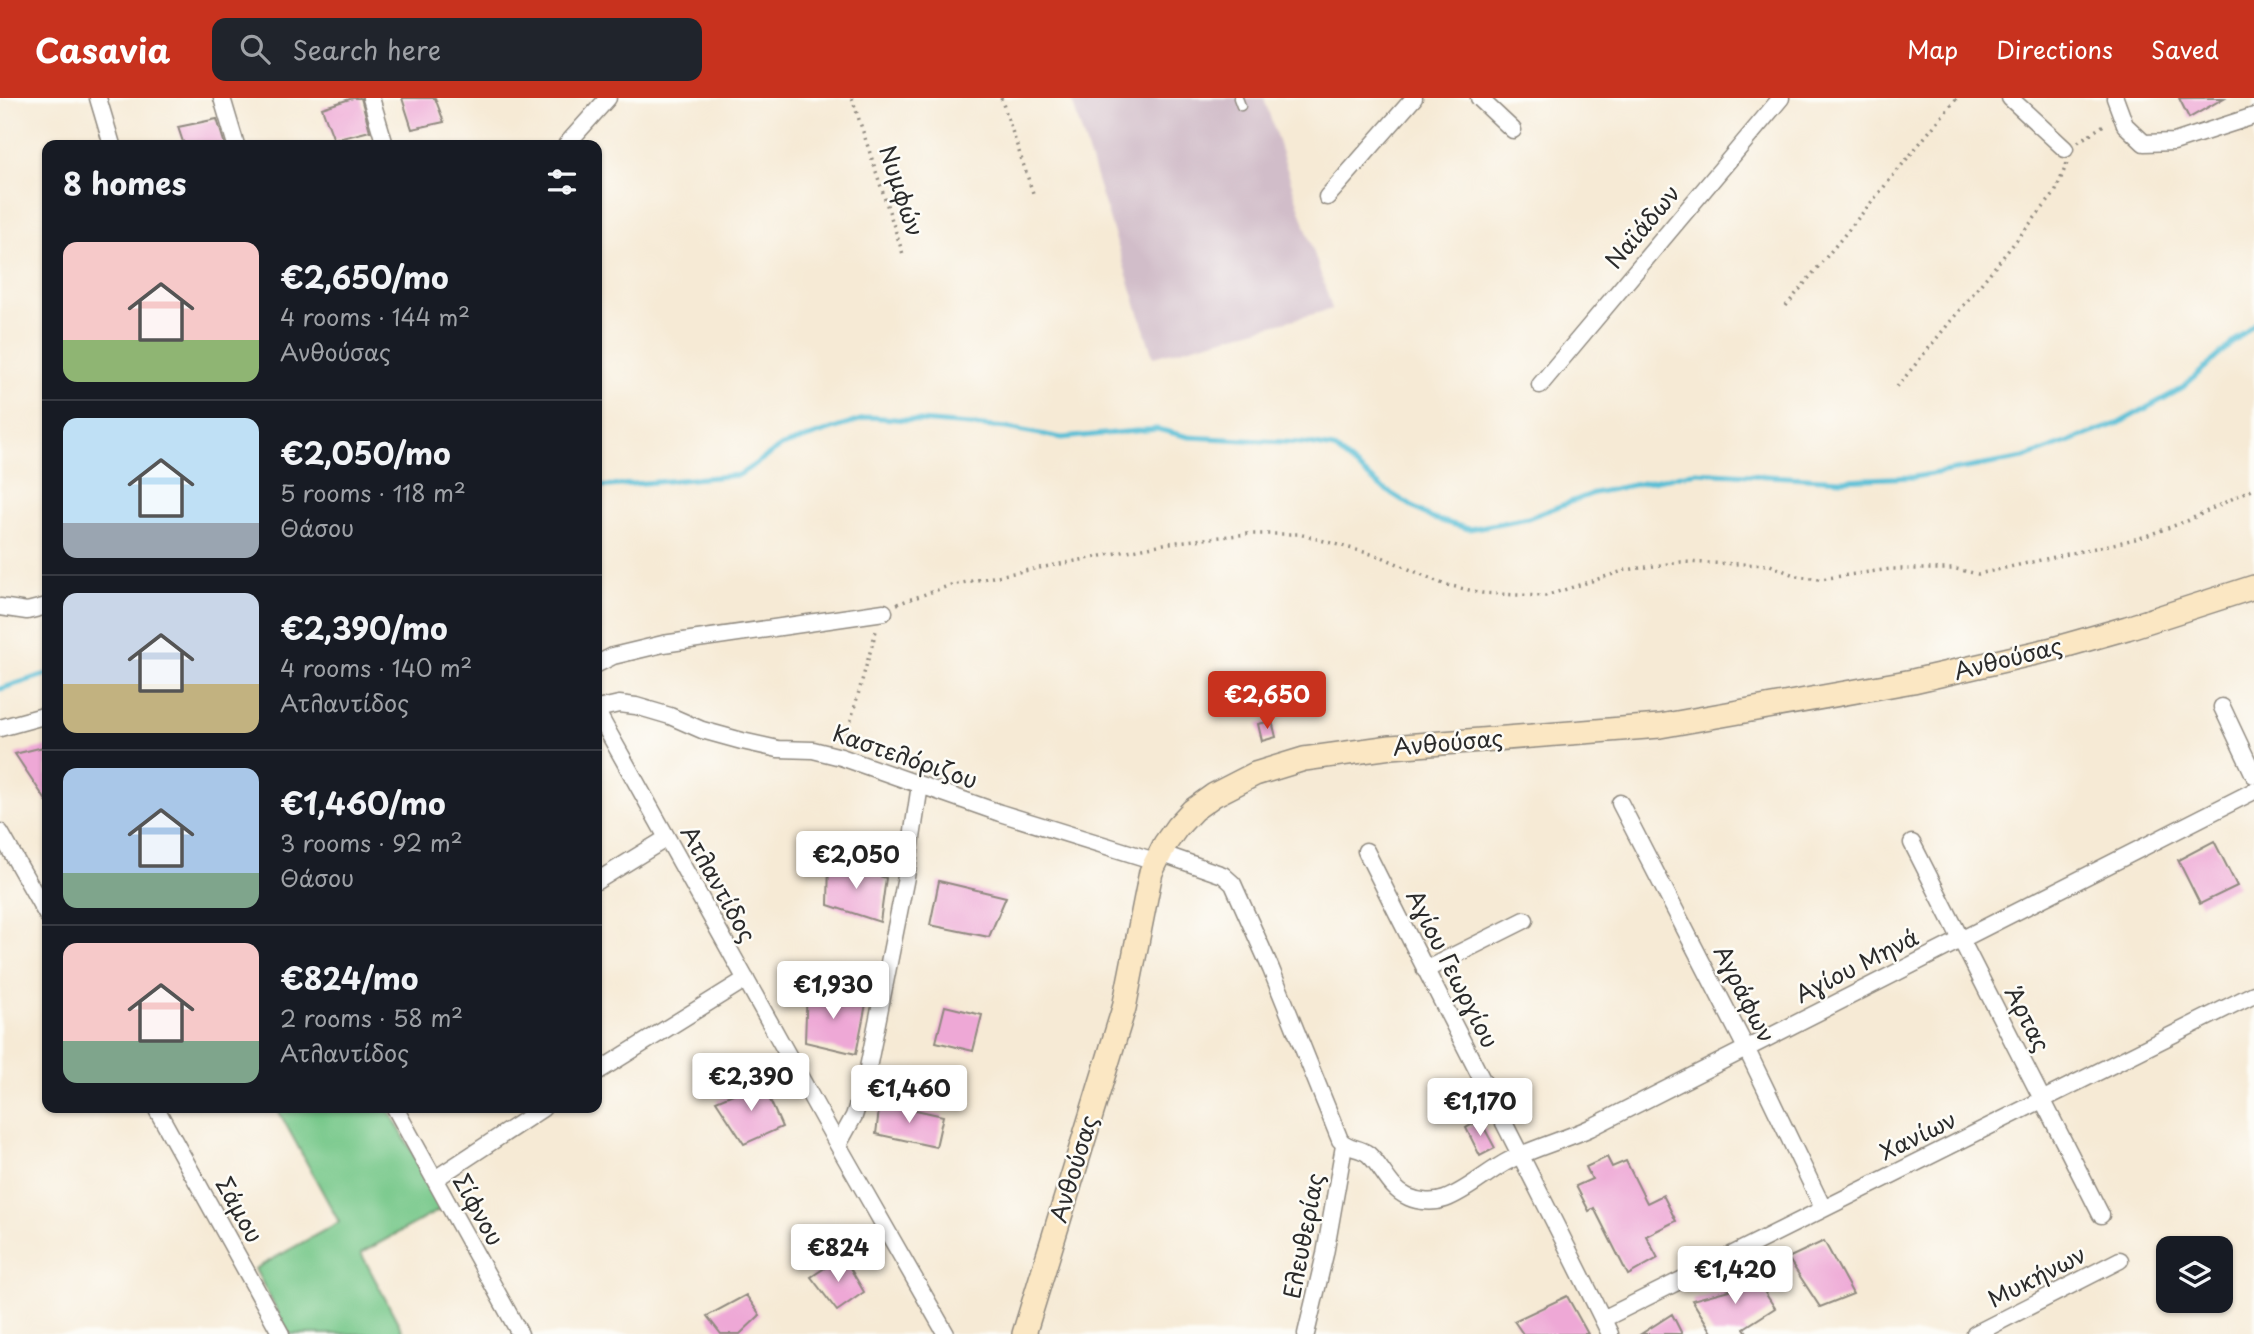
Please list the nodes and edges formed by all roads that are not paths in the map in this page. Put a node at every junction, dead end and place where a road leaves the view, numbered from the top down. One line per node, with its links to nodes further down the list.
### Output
1 (98, 98): 12 (street)
2 (222, 98): 13 (street)
3 (371, 98): 14 (street)
4 (608, 98): 15 (street)
5 (1414, 98): 17 (street)
6 (1479, 98): 11 (street)
7 (1781, 98): 18 (street, Ναϊάδων)
8 (2010, 98): 16 (street)
9 (2115, 98): 10 (street)
10 (2254, 116)
11 (1513, 130)
12 (111, 140)
13 (235, 140)
14 (384, 140)
15 (570, 140)
16 (2065, 149)
17 (1327, 197)
18 (1540, 385)
19 (2254, 587): 37 (street, Ανθούσας)
20 (0, 607): 21 (street)
21 (42, 607)
22 (884, 612): 23 (street)
23 (602, 662)
24 (2222, 708): 29 (street)
25 (602, 709): 30 (street, Καστελόριζου)
26 (42, 716): 28 (street)
27 (602, 719): 34 (street, Ατλαντίδος)
28 (0, 728)
29 (2254, 775)
30 (920, 785): 37 (street, Καστελόριζου); 51 (street)
31 (2254, 791): 41 (street, Αγίου Μηνά)
32 (1620, 803): 45 (street, Αγράφων)
33 (0, 832): 39 (street)
34 (667, 838): 38 (street); 43 (street, Ατλαντίδος)
35 (1912, 843): 41 (street, Άρτας)
36 (1366, 850): 42 (street, Αγίου Γεωργίου)
37 (1158, 857): 52 (street, Καστελόριζου); 62 (street, Ανθούσας)
38 (602, 878)
39 (42, 906)
40 (1525, 920): 42 (street)
41 (1961, 939): 45 (street, Αγίου Μηνά); 47 (street, Άρτας)
42 (1425, 970): 53 (street, Αγίου Γεωργίου)
43 (746, 979): 46 (street); 51 (street, Ατλαντίδος)
44 (2254, 994): 47 (street, Χανίων)
45 (1746, 1048): 53 (street, Αγίου Μηνά); 55 (street, Αγράφων)
46 (602, 1069)
47 (2043, 1101): 55 (street, Χανίων); 56 (street, Άρτας)
48 (159, 1113): 59 (street, Σάμου)
49 (398, 1113): 54 (street, Σίφνου)
50 (535, 1113): 54 (street)
51 (838, 1145): 61 (street, Ατλαντίδος)
52 (1345, 1146): 53 (street, Αγίου Μηνά); 63 (street, Ελευθερίας)
53 (1522, 1155): 58 (street, Αγίου Γεωργίου)
54 (435, 1179): 60 (street, Σίφνου)
55 (1823, 1208): 58 (street, Χανίων)
56 (2101, 1215)
57 (2120, 1259): 64 (street, Μυκήνων)
58 (1606, 1327)
59 (281, 1334)
60 (520, 1334)
61 (946, 1334)
62 (1024, 1334)
63 (1306, 1334)
64 (1975, 1334)

